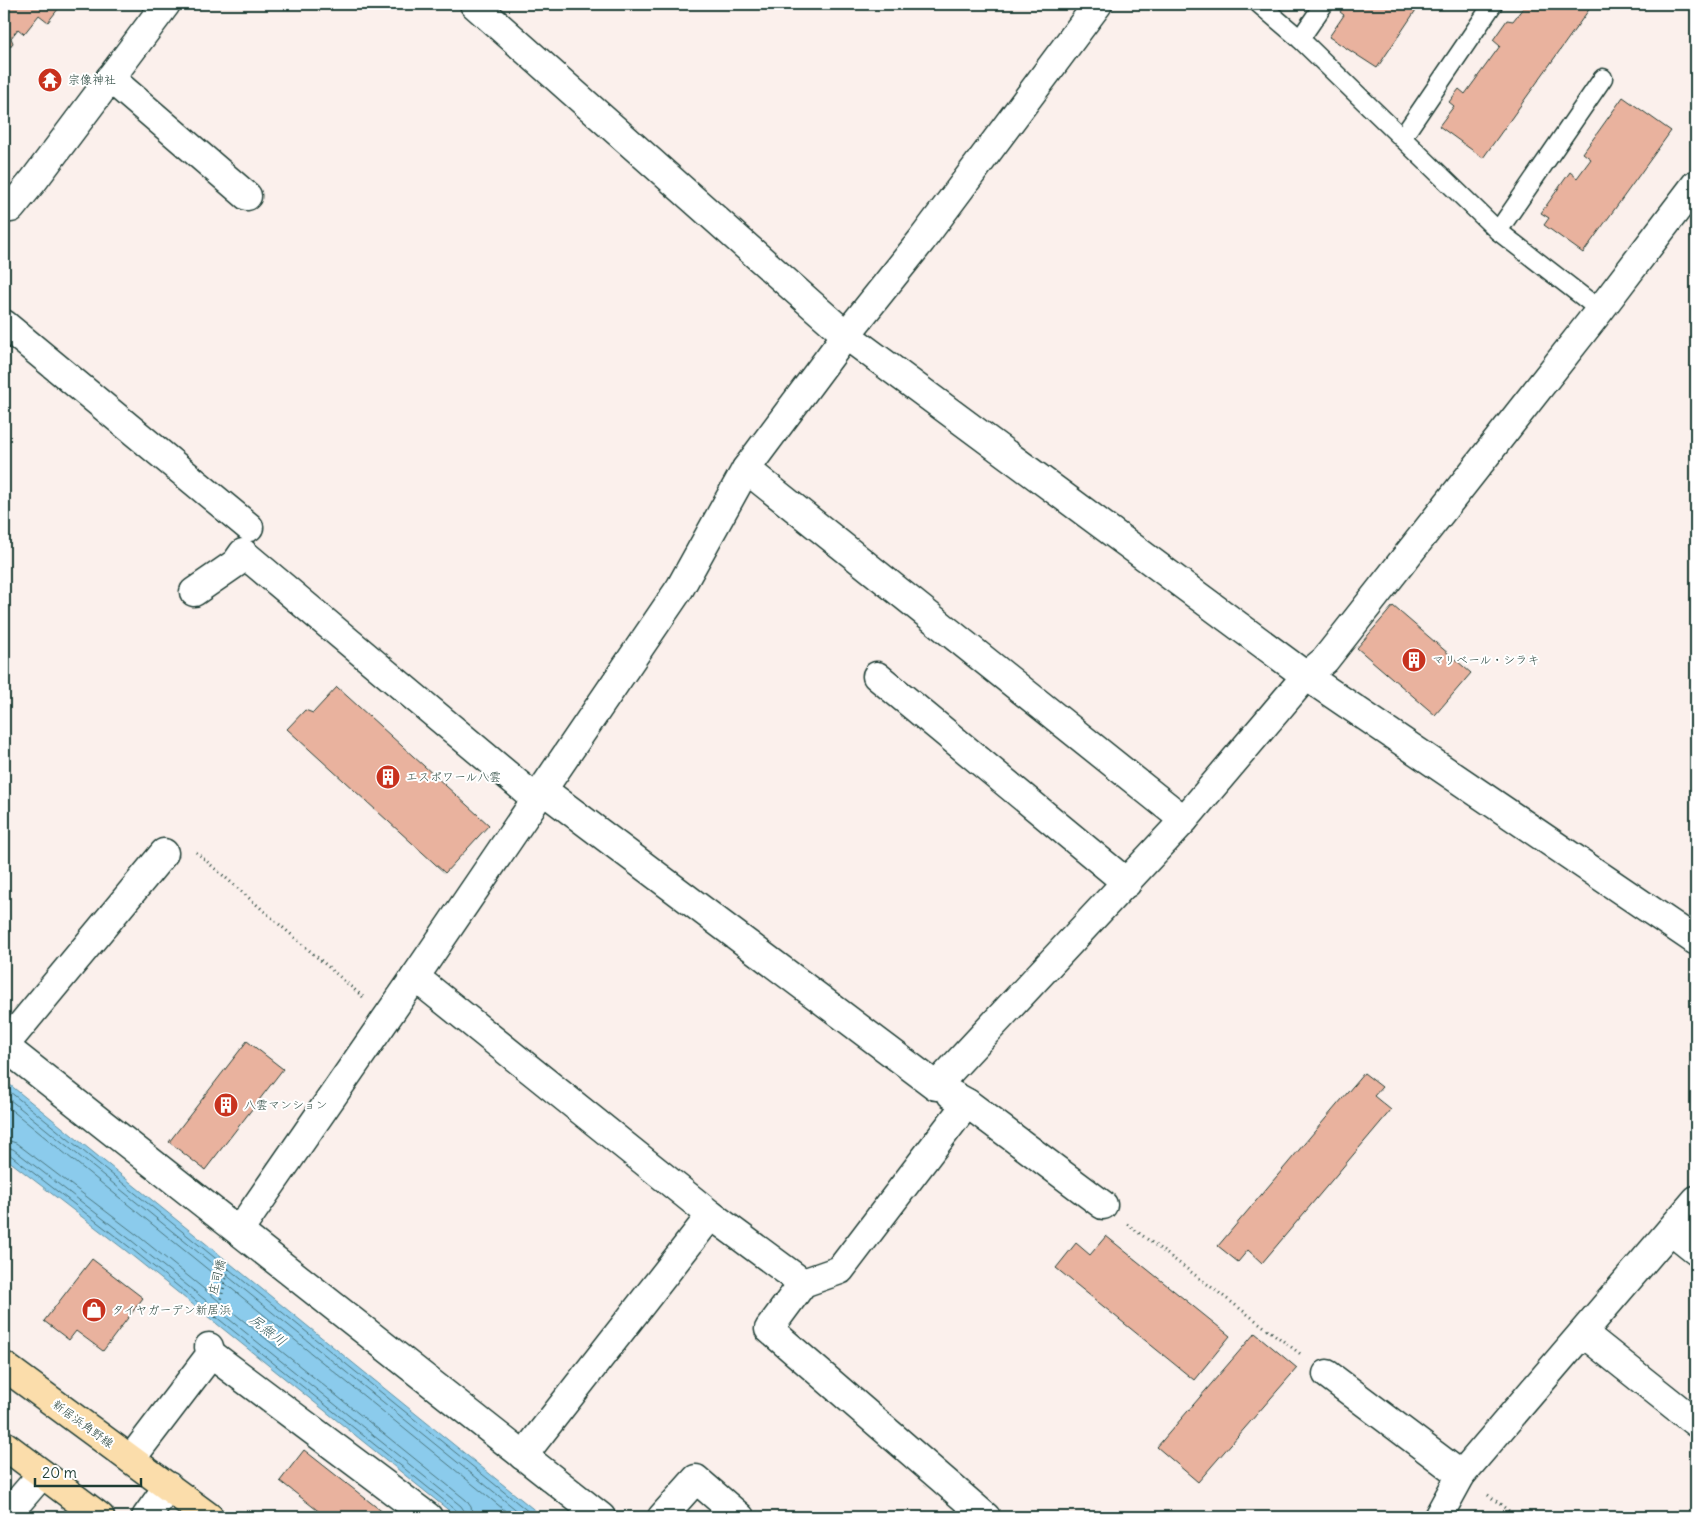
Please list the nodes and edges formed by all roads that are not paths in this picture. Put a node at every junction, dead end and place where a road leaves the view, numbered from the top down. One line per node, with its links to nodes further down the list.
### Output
1 (166, 4): 8 (street)
2 (474, 4): 17 (street)
3 (1098, 4): 17 (street)
4 (1259, 4): 7 (lane)
5 (1324, 4): 7 (lane)
6 (1493, 4): 10 (lane)
7 (1300, 39): 10 (lane)
8 (110, 78): 12 (street); 13 (street)
9 (1603, 78): 14 (lane)
10 (1402, 138): 14 (lane)
11 (1696, 184): 15 (street)
12 (247, 196)
13 (4, 209)
14 (1498, 231): 15 (lane)
15 (1600, 310): 22 (street)
16 (4, 324): 19 (street)
17 (846, 335): 18 (street); 22 (street)
18 (746, 469): 23 (street); 24 (street)
19 (249, 527)
20 (194, 592): 23 (street)
21 (877, 676): 26 (street)
22 (1306, 676): 24 (street); 27 (street)
23 (539, 795): 28 (street); 30 (street)
24 (1184, 820): 26 (street)
25 (164, 853): 29 (street)
26 (1127, 883): 30 (street)
27 (1696, 941)
28 (415, 977): 34 (street); 36 (street)
29 (4, 1046): 36 (street)
30 (936, 1086): 31 (street)
31 (967, 1103): 33 (street); 38 (street)
32 (1696, 1200): 35 (street)
33 (1103, 1205)
34 (711, 1215): 38 (street); 44 (street)
35 (1671, 1230): 37 (street); 39 (street)
36 (239, 1231): 44 (street)
37 (1696, 1250)
38 (803, 1283): 57 (street)
39 (1583, 1333): 42 (street); 47 (street)
40 (4, 1366): 45 (main road, 新居浜角野線)
41 (1327, 1374): 47 (street)
42 (1696, 1423)
43 (4, 1445): 46 (main road)
44 (523, 1456): 54 (street)
45 (131, 1459): 48 (main road, 新居浜角野線); 53 (street)
46 (42, 1474): 49 (street); 50 (main road)
47 (1461, 1475): 58 (street)
48 (168, 1486): 51 (street); 52 (main road, 新居浜角野線)
49 (5, 1517)
50 (100, 1517)
51 (146, 1517)
52 (209, 1517)
53 (428, 1517)
54 (601, 1517)
55 (662, 1517): 56 (street)
56 (740, 1517)
57 (986, 1517)
58 (1438, 1517)

